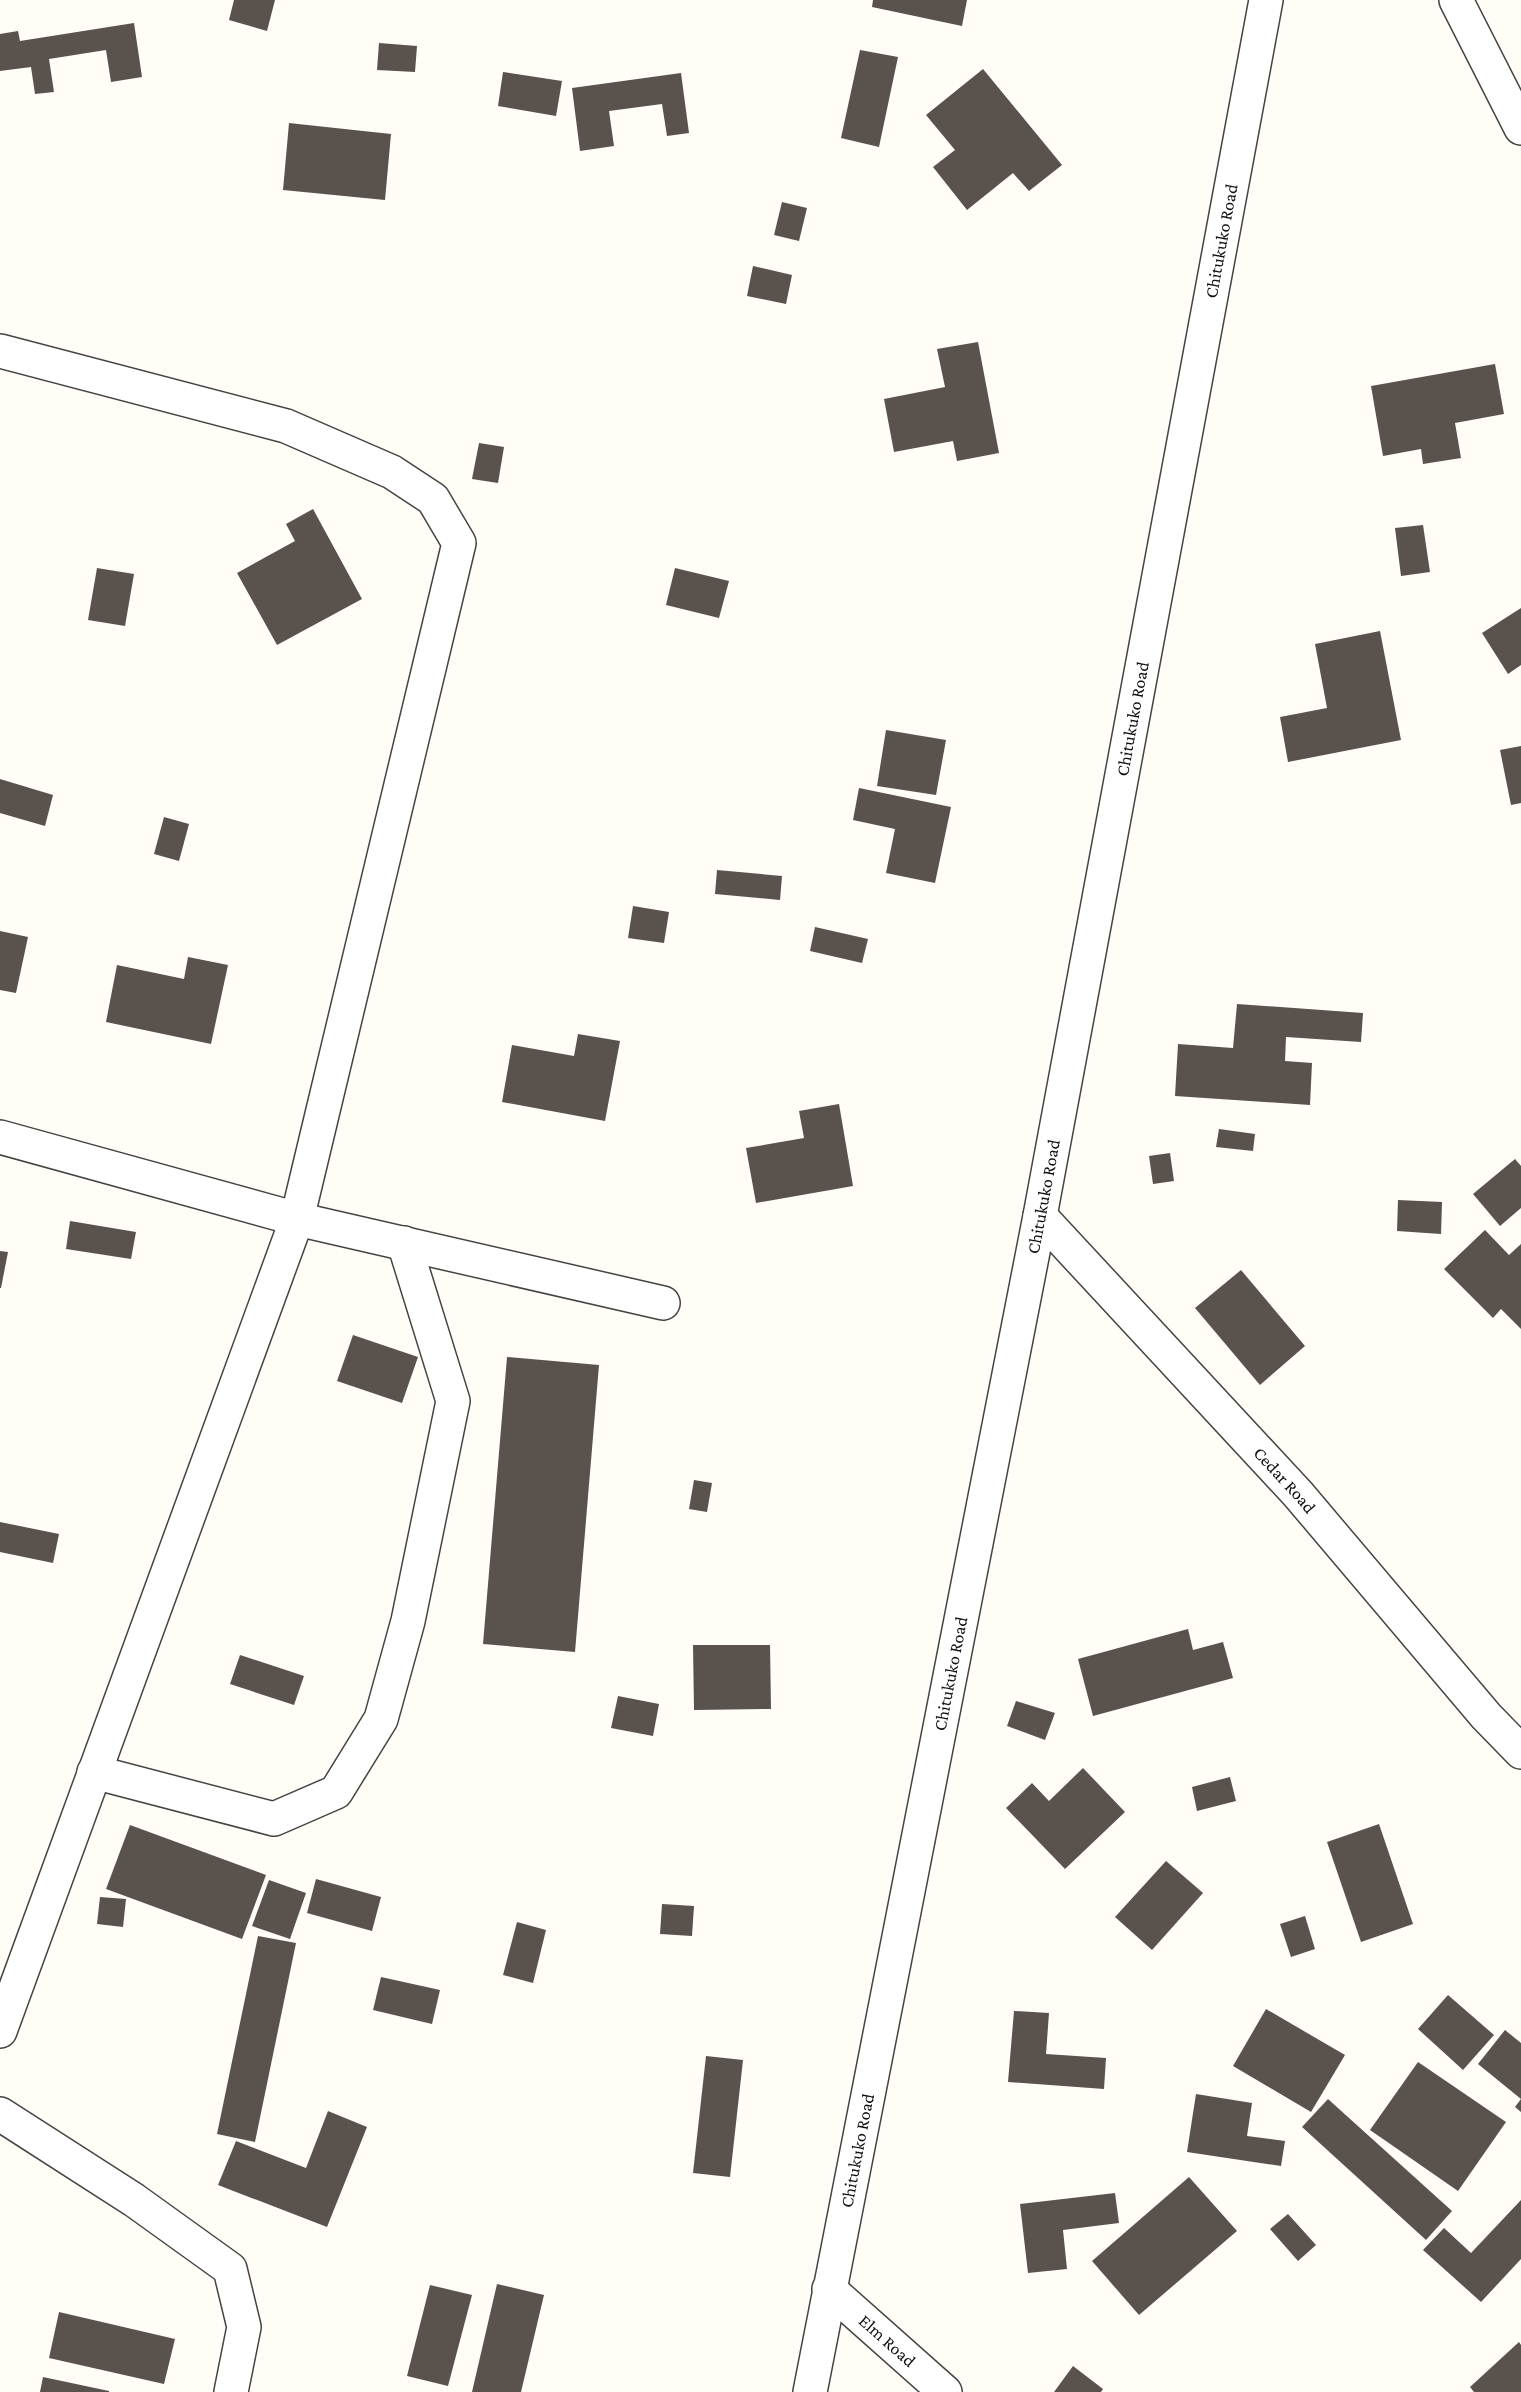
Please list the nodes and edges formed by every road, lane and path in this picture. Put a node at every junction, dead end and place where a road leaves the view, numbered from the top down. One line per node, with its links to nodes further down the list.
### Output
1 (1266, 0): 6 (street, Chitukuko Road)
2 (1456, 0): 3 (street)
3 (1521, 128)
4 (0, 351): 7 (street)
5 (0, 1137): 7 (street)
6 (1040, 1216): 10 (street, Cedar Road); 14 (street, Chitukuko Road)
7 (297, 1219): 8 (street); 11 (street)
8 (404, 1243): 9 (street); 11 (street)
9 (663, 1303)
10 (1521, 1752)
11 (94, 1772): 12 (street)
12 (0, 2031)
13 (0, 2114): 15 (street)
14 (830, 2289): 16 (street, Chitukuko Road); 17 (street, Elm Road)
15 (231, 2392)
16 (810, 2392)
17 (945, 2392)

